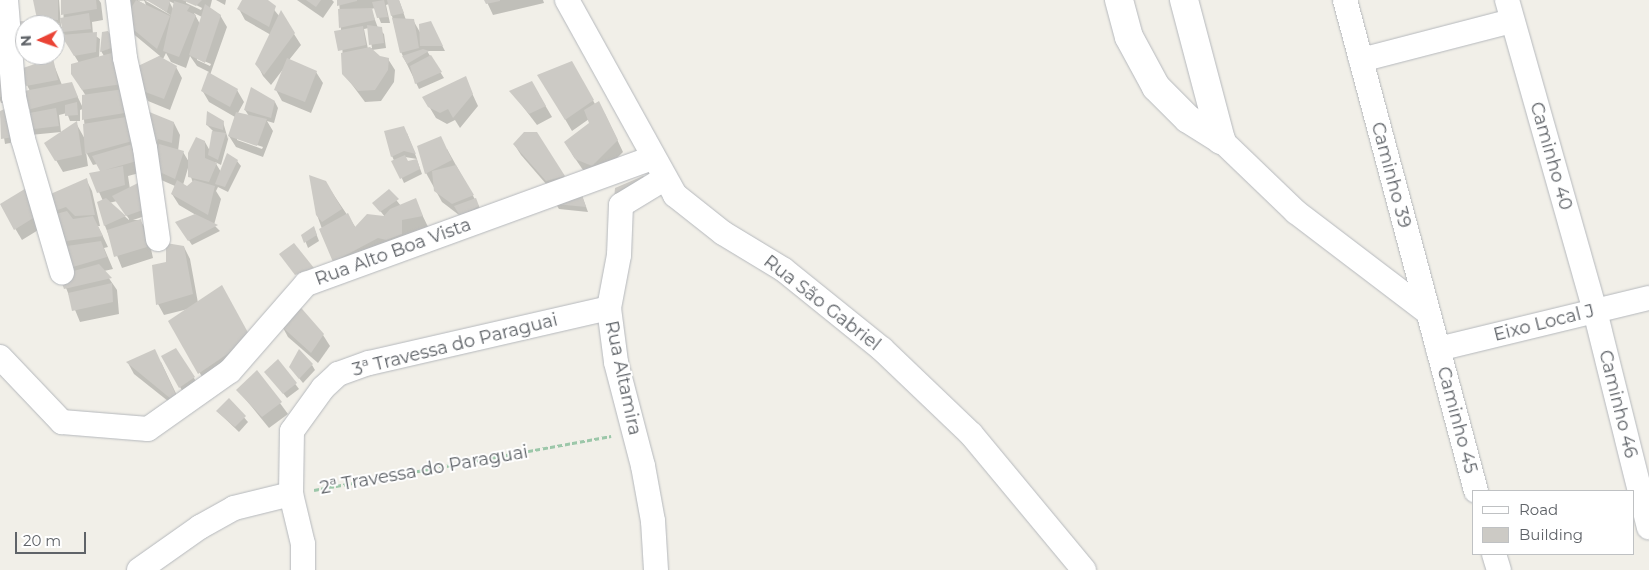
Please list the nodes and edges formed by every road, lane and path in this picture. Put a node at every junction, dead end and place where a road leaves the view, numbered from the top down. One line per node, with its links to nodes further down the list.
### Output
1 (6, 0): 13 (street)
2 (118, 0): 12 (street)
3 (567, 0): 10 (street, Rua São Gabriel)
4 (1119, 0): 9 (street)
5 (1184, 0): 9 (street)
6 (1345, 0): 8 (street, Caminho 39)
7 (1510, 11): 8 (street); 17 (street, Caminho 40)
8 (1361, 60): 16 (street, Caminho 39)
9 (1221, 140): 16 (street)
10 (652, 158): 11 (street, Rua São Gabriel); 19 (street, Rua Alto Boa Vista)
11 (664, 179): 15 (street, Rua Altamira); 28 (street, Rua São Gabriel)
12 (158, 239)
13 (62, 272)
14 (1649, 298): 17 (street, Eixo Local J)
15 (610, 308): 20 (street, Rua Altamira); 22 (street, 3ª Travessa do Paraguai)
16 (1426, 311): 18 (street, Caminho 39)
17 (1595, 311): 18 (street, Eixo Local J); 23 (street, Caminho 46)
18 (1438, 349): 21 (street, Caminho 45)
19 (0, 356)
20 (633, 432): 22 (path, 2ª Travessa do Paraguai); 27 (street, Rua Altamira)
21 (1476, 490)
22 (291, 494): 25 (street); 26 (street)
23 (1649, 527)
24 (1494, 555): 29 (street)
25 (139, 570)
26 (303, 570)
27 (656, 570)
28 (1084, 570)
29 (1500, 570)

